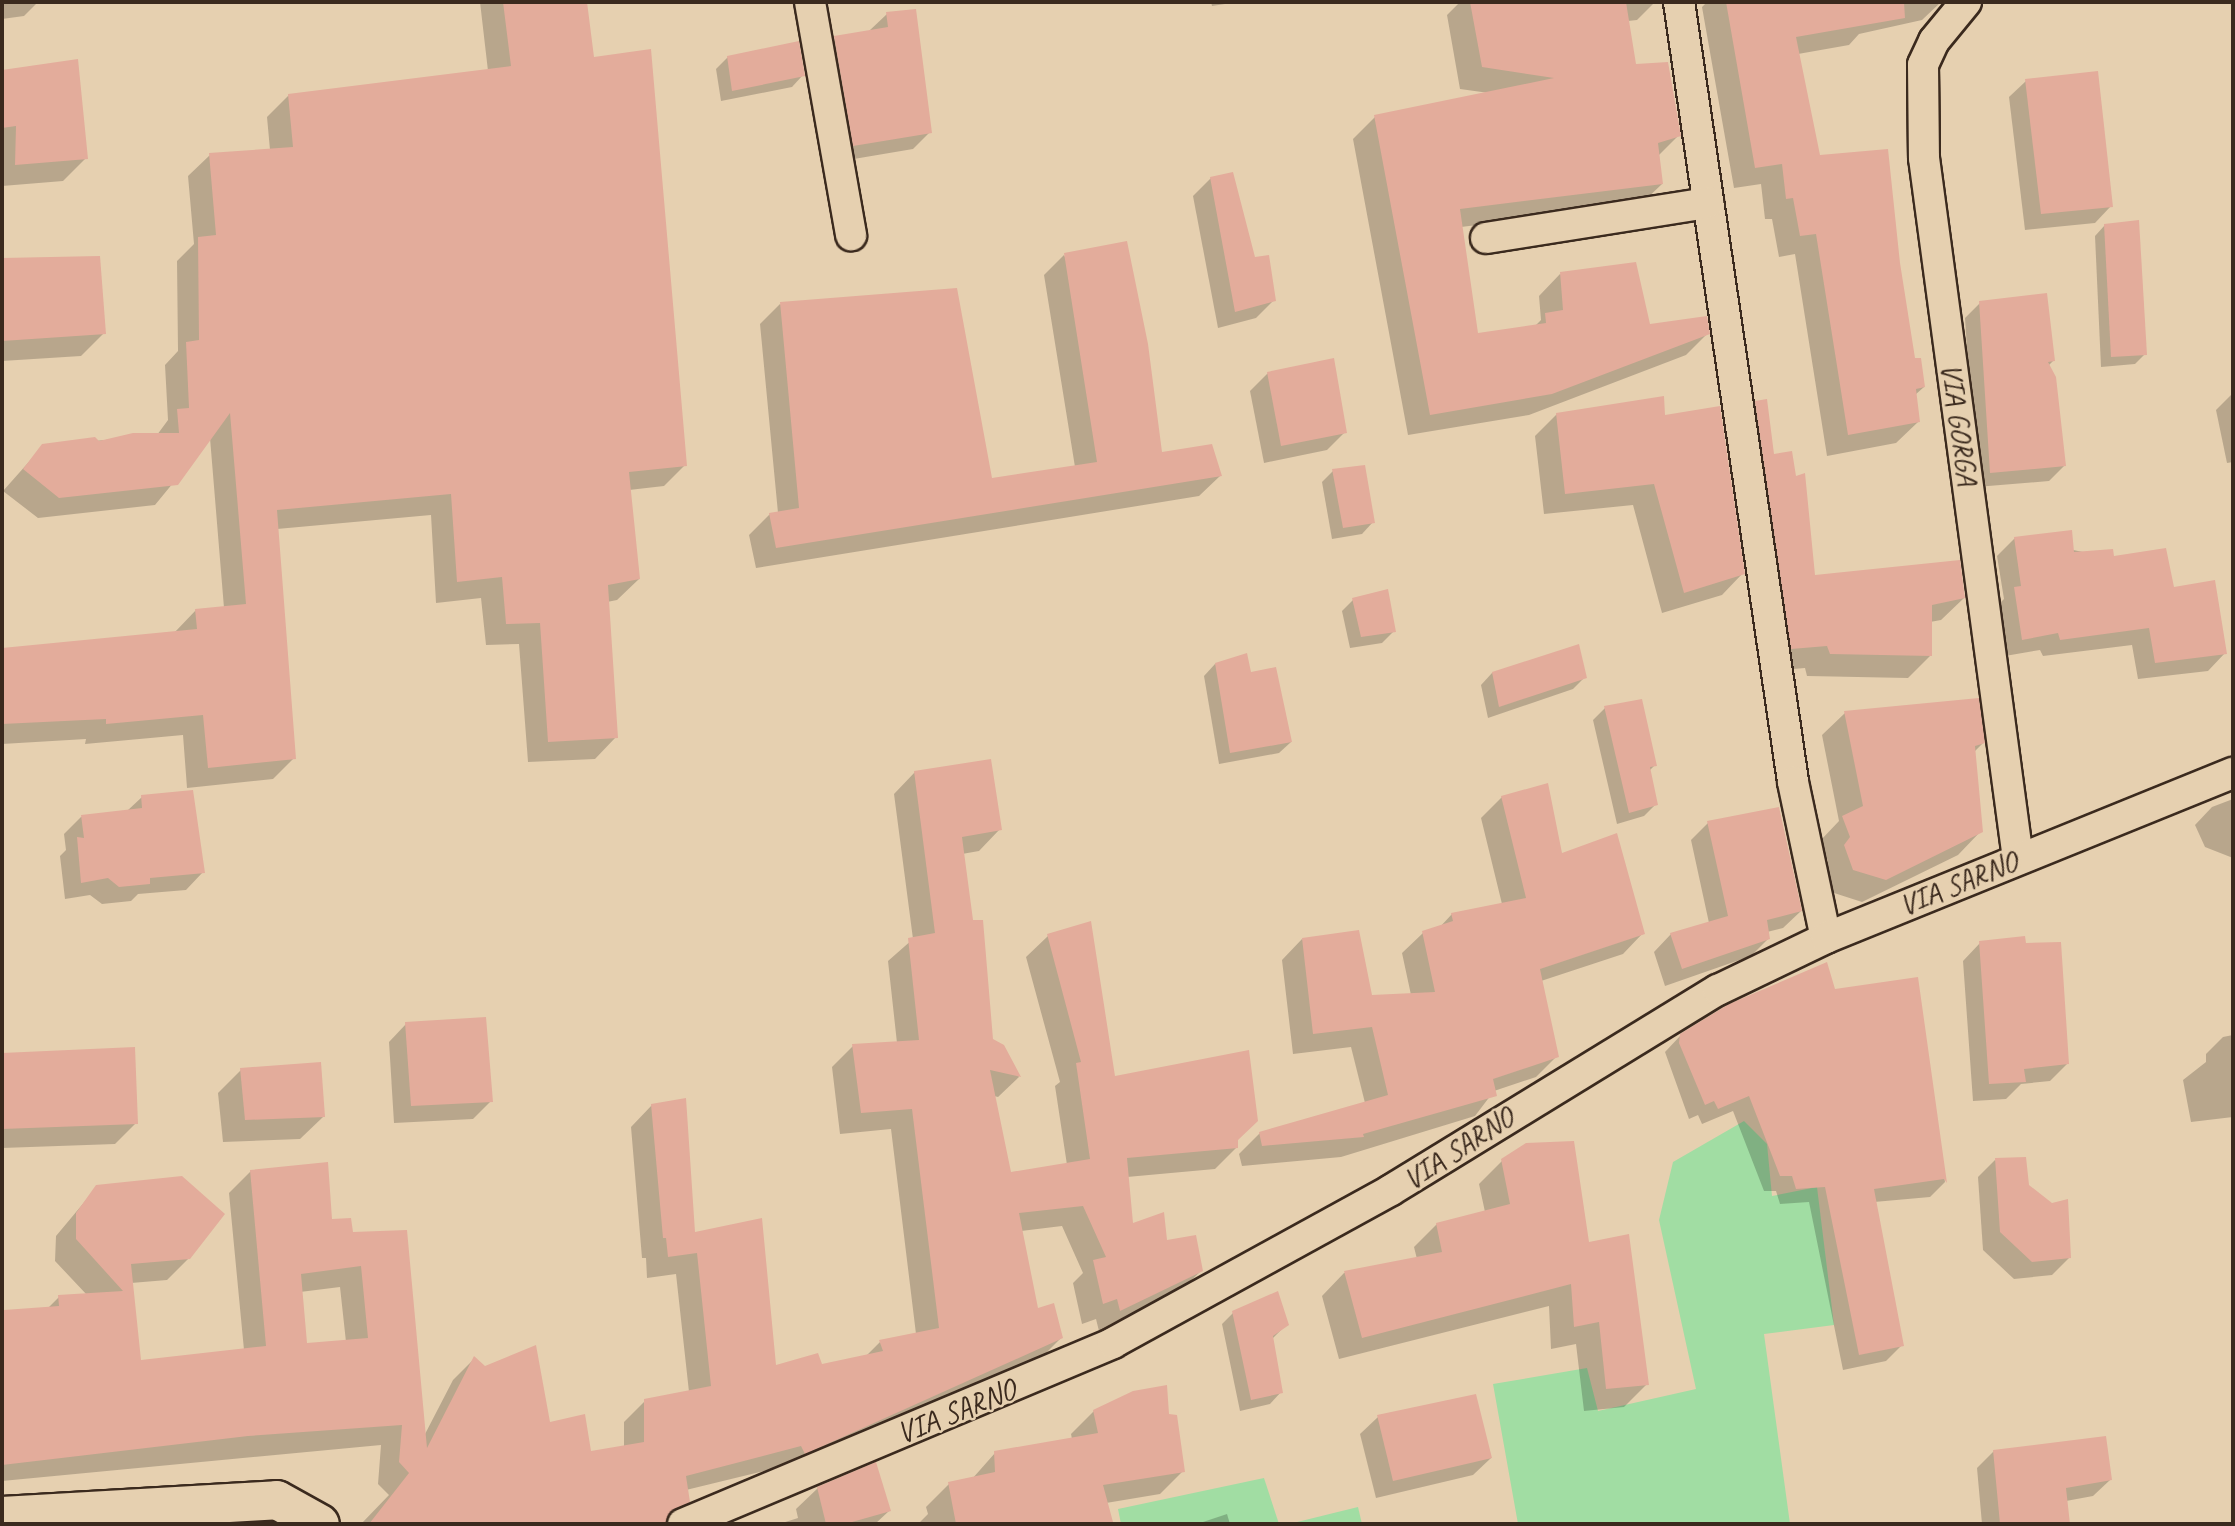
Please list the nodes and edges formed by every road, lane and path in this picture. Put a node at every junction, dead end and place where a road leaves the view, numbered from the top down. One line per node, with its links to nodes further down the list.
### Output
1 (810, 2): 5 (street)
2 (1679, 2): 4 (street)
3 (1966, 2): 8 (street, VIA GORGA)
4 (1708, 203): 6 (street); 9 (street)
5 (851, 235)
6 (1486, 238)
7 (2233, 774): 8 (street, VIA SARNO)
8 (2018, 859): 9 (street, VIA SARNO)
9 (1826, 938): 12 (street, VIA SARNO)
10 (2, 1516): 11 (main road)
11 (320, 1524)
12 (683, 1524)

